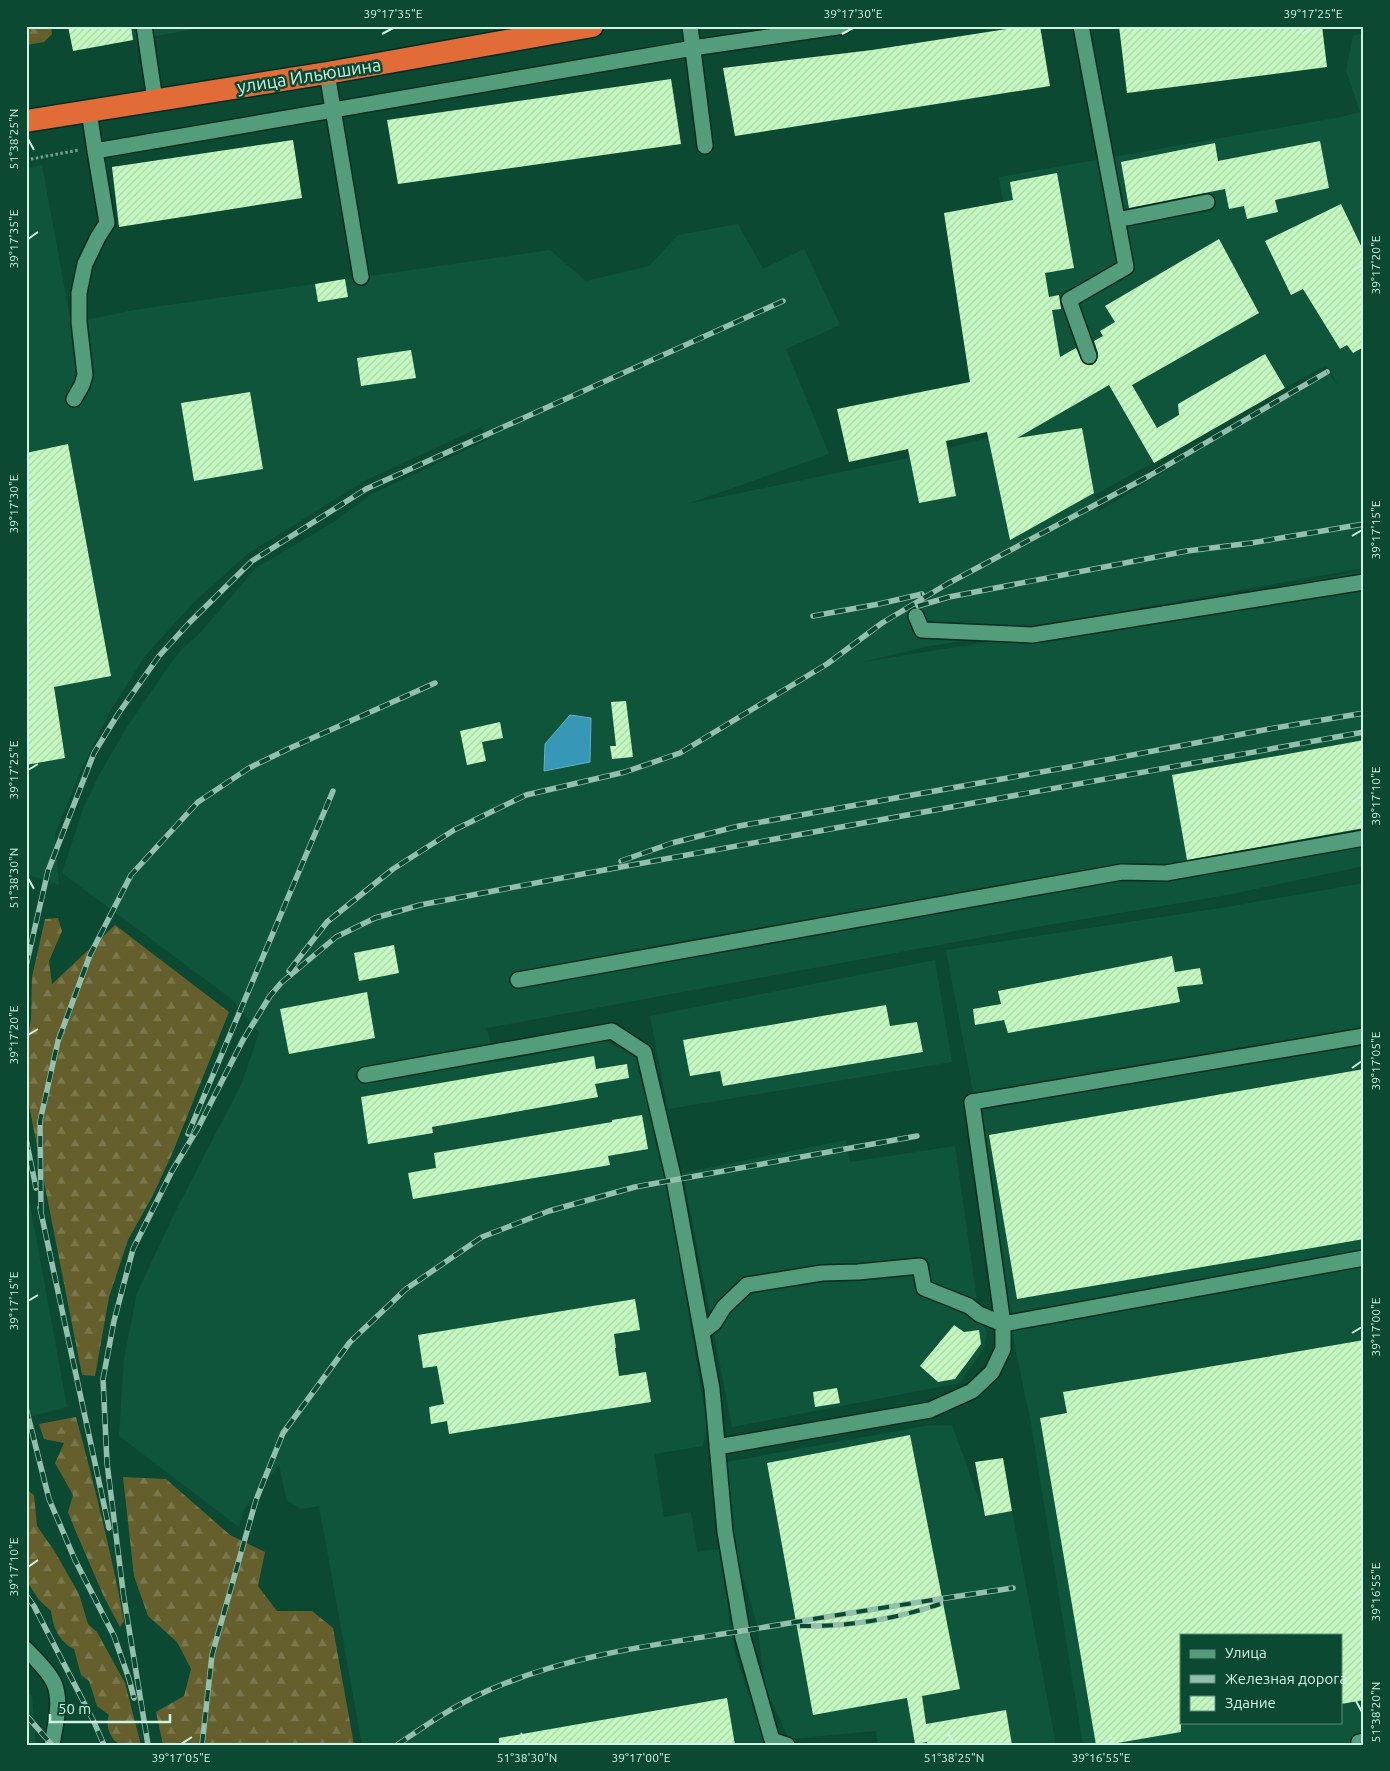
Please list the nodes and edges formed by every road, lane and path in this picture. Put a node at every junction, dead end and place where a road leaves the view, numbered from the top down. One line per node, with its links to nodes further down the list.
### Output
1 (144, 26): 8 (lane)
2 (592, 26): 7 (highway, улица Ильюшина)
3 (690, 26): 6 (lane)
4 (844, 26): 6 (lane)
5 (1081, 26): 17 (lane)
6 (693, 48): 10 (lane); 12 (lane)
7 (327, 73): 8 (highway, улица Ильюшина); 10 (lane)
8 (156, 100): 9 (highway, улица Ильюшина)
9 (89, 111): 11 (highway, улица Ильюшина); 14 (lane)
10 (334, 111): 14 (lane); 18 (lane)
11 (26, 121)
12 (705, 146)
13 (80, 150): 15 (path)
14 (95, 151): 20 (lane)
15 (26, 160)
16 (1207, 202): 17 (lane)
17 (1117, 220): 19 (lane)
18 (362, 277)
19 (1089, 356)
20 (74, 399)
21 (1364, 582): 22 (lane)
22 (916, 616)
23 (1364, 838): 24 (lane)
24 (518, 980)
25 (1364, 1036): 28 (lane)
26 (365, 1075): 29 (lane)
27 (1364, 1258): 28 (lane)
28 (1003, 1324): 29 (lane); 30 (lane)
29 (702, 1332): 30 (lane)
30 (717, 1447): 33 (lane)
31 (26, 1649): 32 (lane)
32 (52, 1745)
33 (788, 1745)

